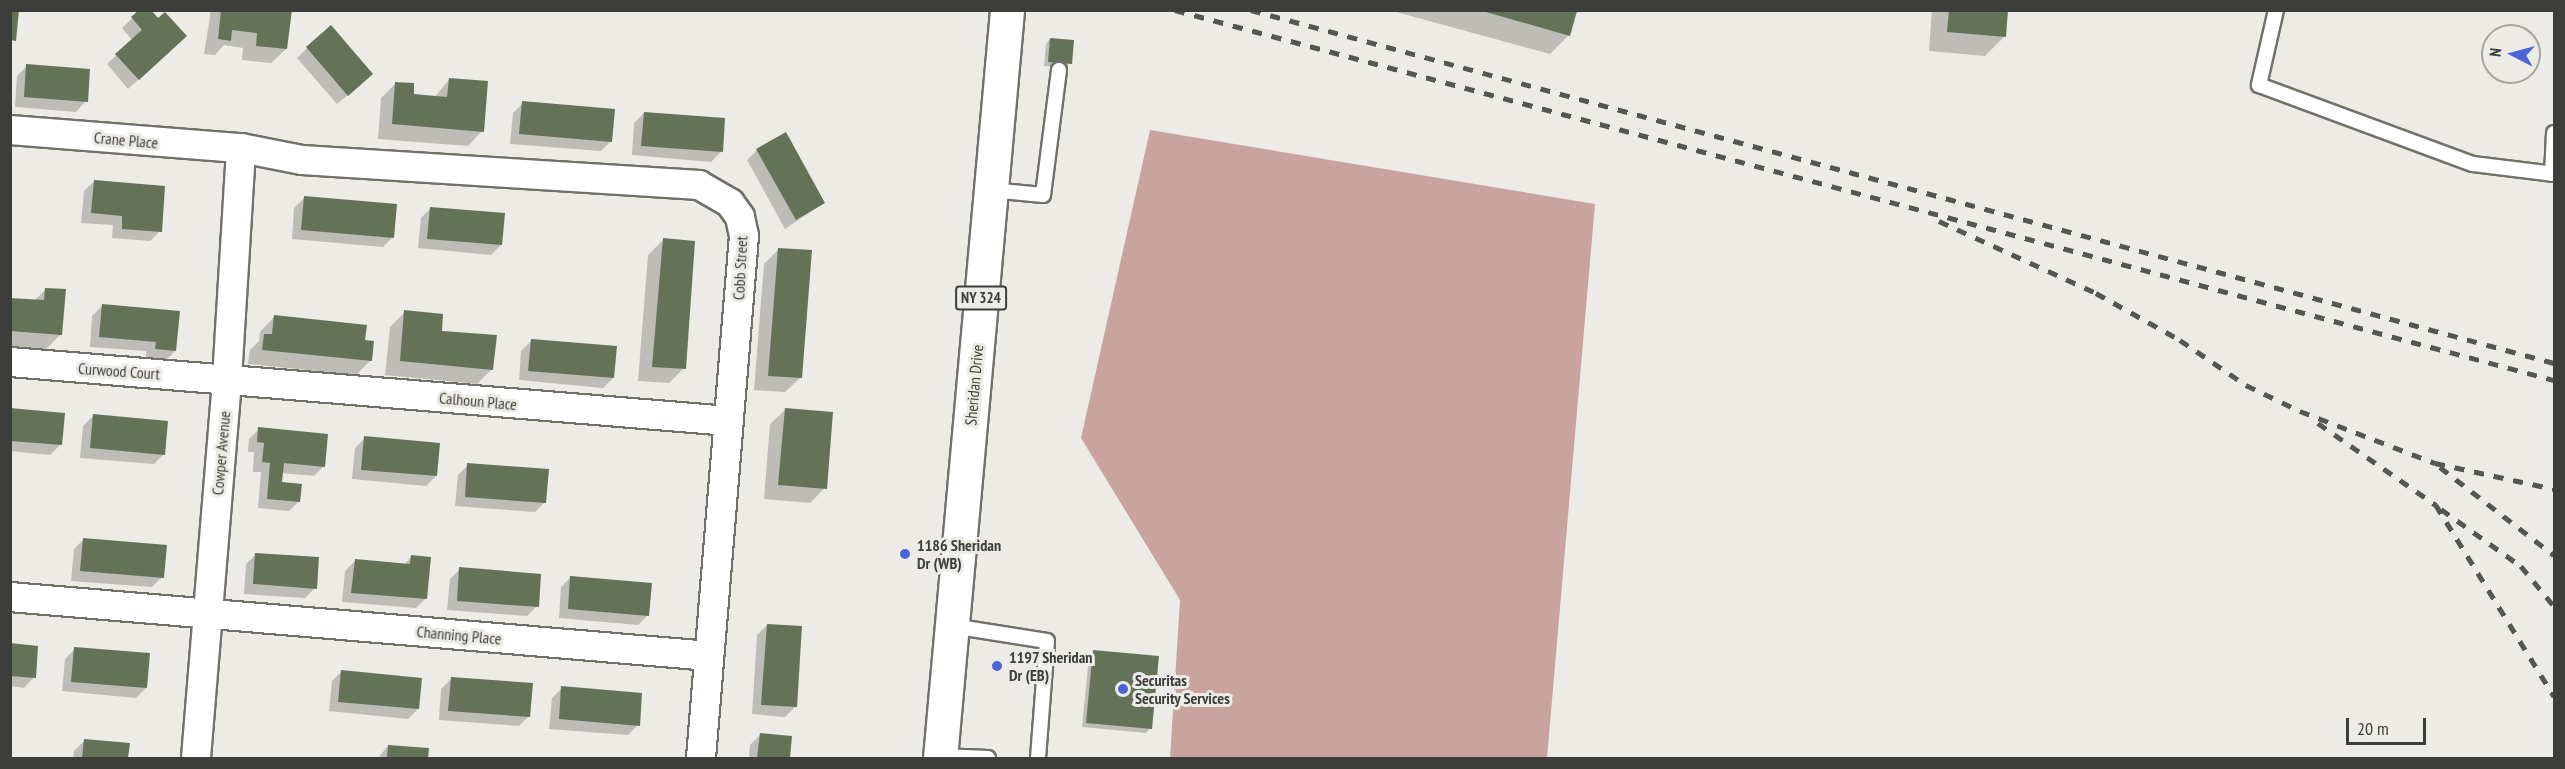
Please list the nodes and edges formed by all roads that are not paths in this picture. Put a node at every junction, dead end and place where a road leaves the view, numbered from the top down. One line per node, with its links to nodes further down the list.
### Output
1 (1007, 10): 8 (main road, Sheridan Drive / NY 324)
2 (2276, 10): 7 (lane)
3 (1059, 70): 8 (lane)
4 (10, 130): 6 (street, Crane Place)
5 (2554, 133): 7 (lane)
6 (241, 148): 10 (street, Cowper Avenue); 11 (street, Cobb Street)
7 (2553, 174)
8 (991, 190): 14 (main road, Sheridan Drive / NY 324)
9 (10, 362): 10 (street, Curwood Court)
10 (227, 379): 11 (street, Calhoun Place); 13 (street, Cowper Avenue)
11 (729, 421): 15 (street, Cobb Street)
12 (10, 597): 13 (street)
13 (208, 613): 15 (street, Channing Place); 17 (street, Cowper Avenue)
14 (952, 626): 16 (main road, Sheridan Drive / NY 324); 20 (lane)
15 (709, 656): 18 (street, Cobb Street)
16 (940, 757): 19 (lane)
17 (196, 759)
18 (701, 759)
19 (988, 759)
20 (1038, 759)

